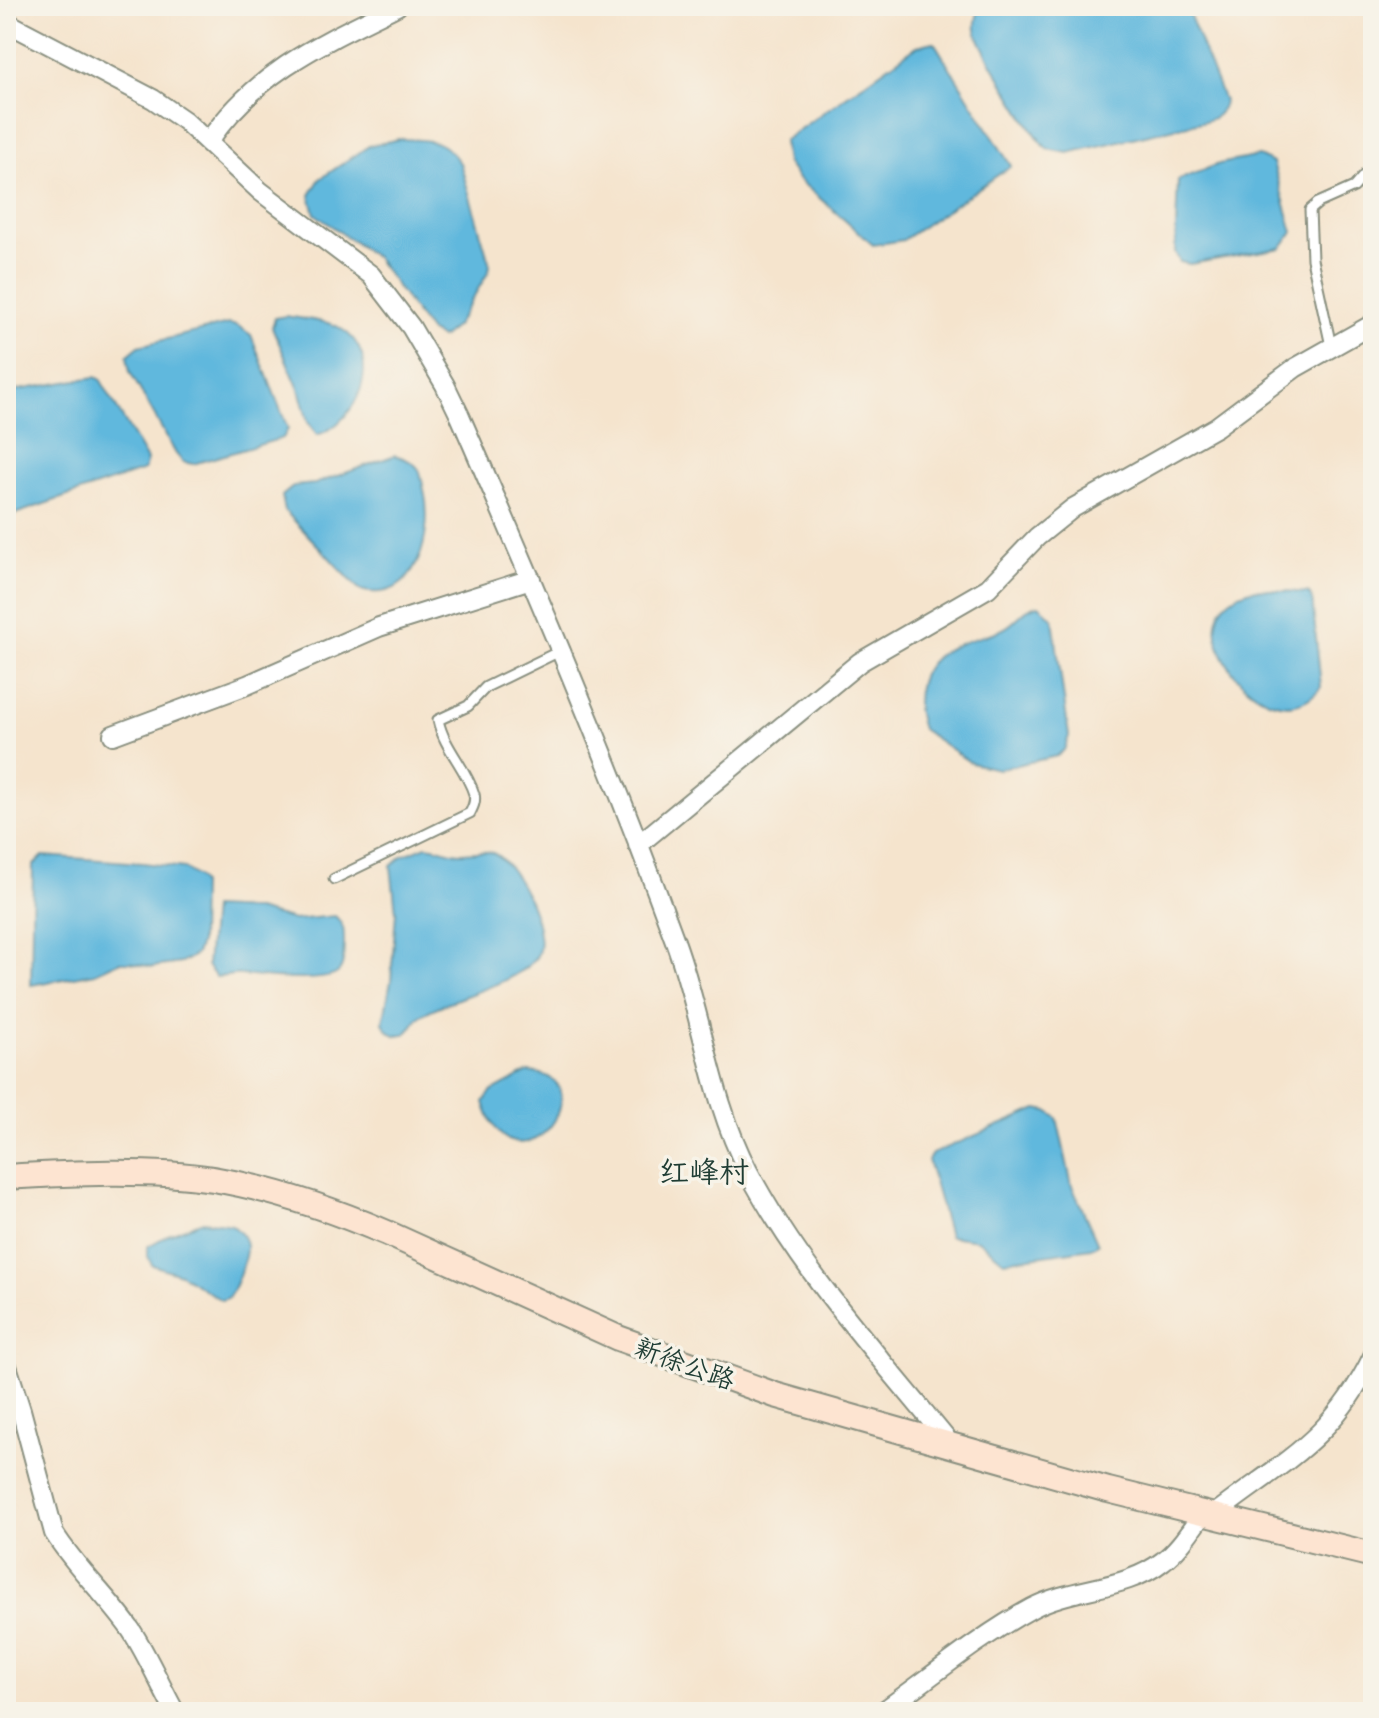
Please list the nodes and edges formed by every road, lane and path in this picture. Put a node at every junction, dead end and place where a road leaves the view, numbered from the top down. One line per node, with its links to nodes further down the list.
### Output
1 (397, 6): 3 (street)
2 (6, 22): 3 (street)
3 (208, 142): 7 (street)
4 (1373, 165): 6 (lane)
5 (1373, 324): 6 (street)
6 (1331, 346): 10 (street)
7 (531, 579): 8 (street); 9 (street)
8 (562, 650): 10 (street); 11 (lane)
9 (113, 735)
10 (638, 845): 15 (street)
11 (334, 879)
12 (6, 1177): 15 (main road, 新徐公路)
13 (1373, 1356): 16 (street)
14 (6, 1363): 18 (street)
15 (952, 1446): 16 (main road, 新徐公路)
16 (1206, 1516): 17 (main road, 新徐公路); 19 (street)
17 (1373, 1555)
18 (175, 1712)
19 (882, 1712)

